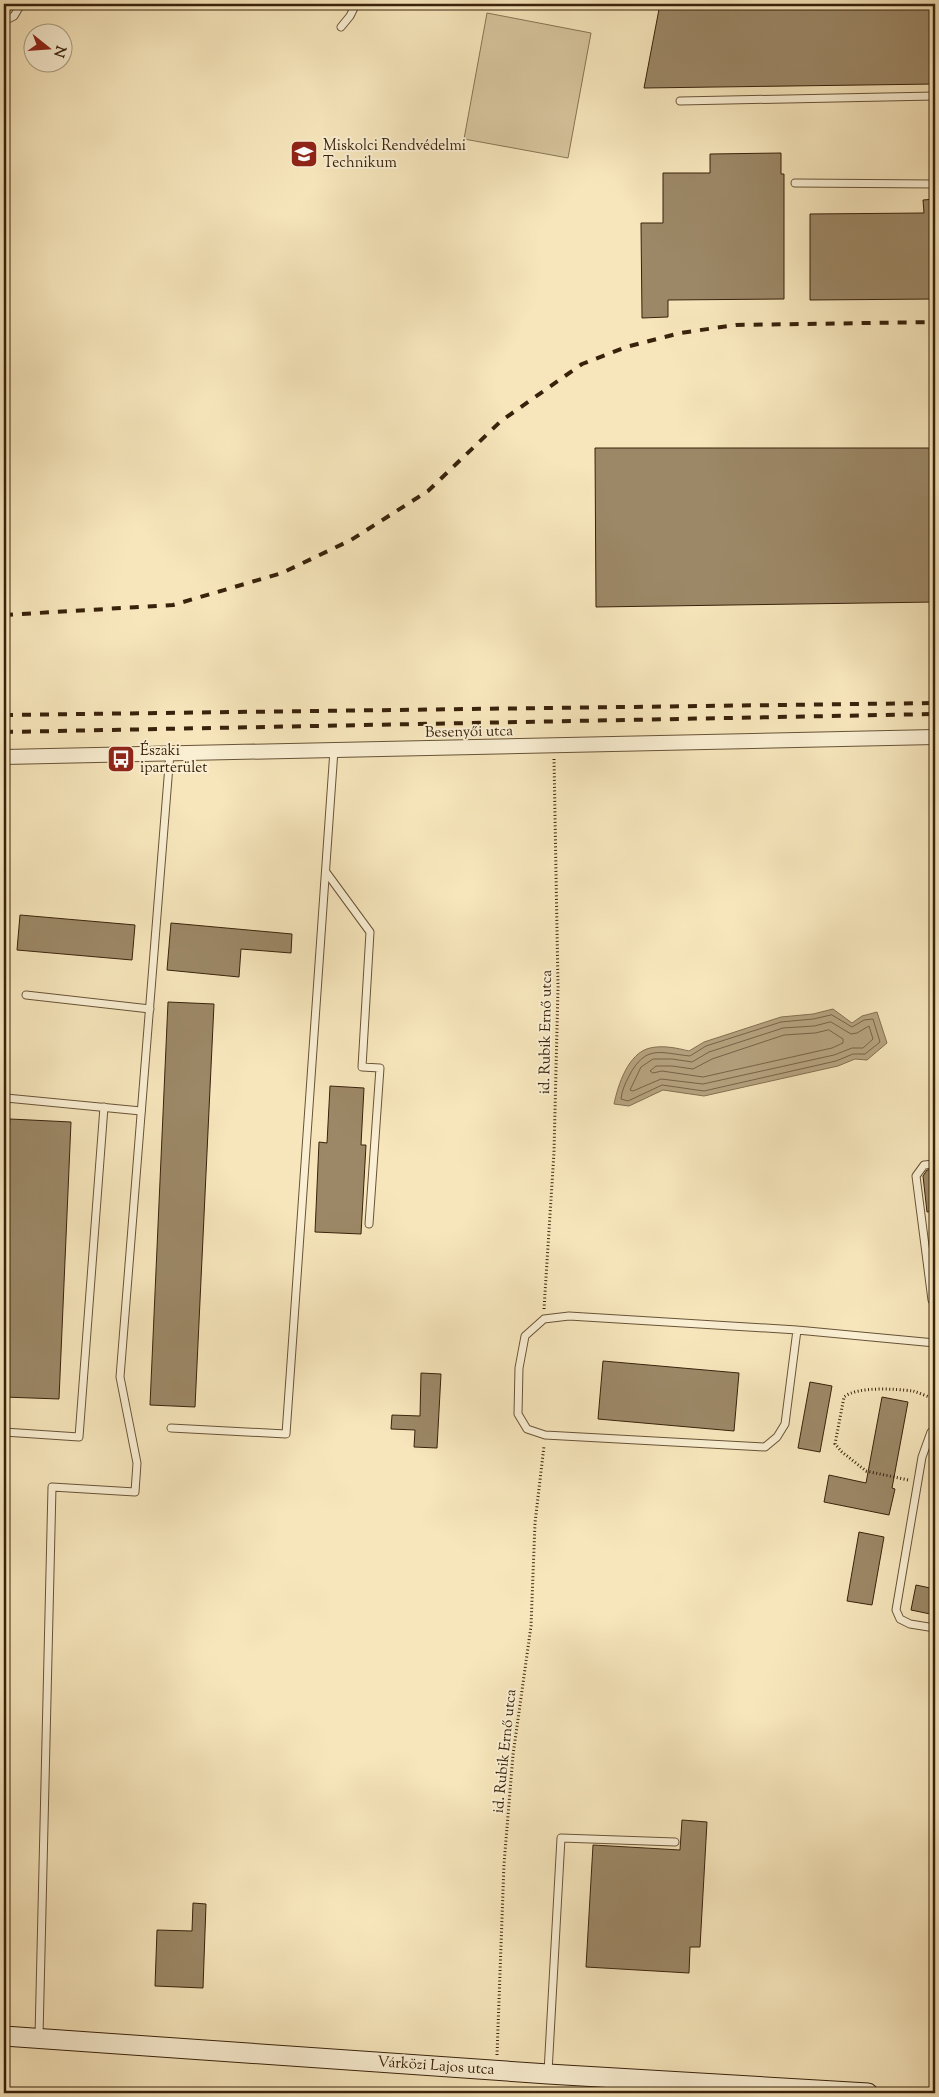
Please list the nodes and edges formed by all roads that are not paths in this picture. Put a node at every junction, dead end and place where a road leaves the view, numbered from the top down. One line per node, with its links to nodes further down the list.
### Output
1 (21, 4): 3 (lane)
2 (356, 4): 4 (lane)
3 (4, 21)
4 (341, 27)
5 (935, 96): 6 (lane)
6 (680, 101)
7 (795, 182): 8 (lane)
8 (935, 184)
9 (935, 737): 10 (street, Besenyői utca)
10 (334, 750): 11 (street, Besenyői utca); 13 (lane)
11 (170, 753): 12 (street, Besenyői utca); 15 (lane)
12 (4, 757)
13 (326, 872): 20 (lane); 24 (lane)
14 (26, 995): 15 (lane)
15 (150, 1009): 17 (lane)
16 (104, 1107): 17 (lane); 18 (lane); 26 (lane)
17 (142, 1111): 30 (lane)
18 (4, 1130)
19 (935, 1164): 21 (lane)
20 (369, 1224)
21 (935, 1300)
22 (797, 1330): 22 (lane); 23 (lane)
23 (935, 1343)
24 (171, 1428)
25 (935, 1429): 27 (lane)
26 (4, 1432)
27 (935, 1628)
28 (675, 1842): 31 (lane)
29 (4, 2036): 30 (main road, Várközi Lajos utca)
30 (38, 2038): 31 (main road, Várközi Lajos utca)
31 (548, 2074): 32 (main road, Várközi Lajos utca)
32 (610, 2086): 33 (main road, Várközi Lajos utca)
33 (868, 2093)

